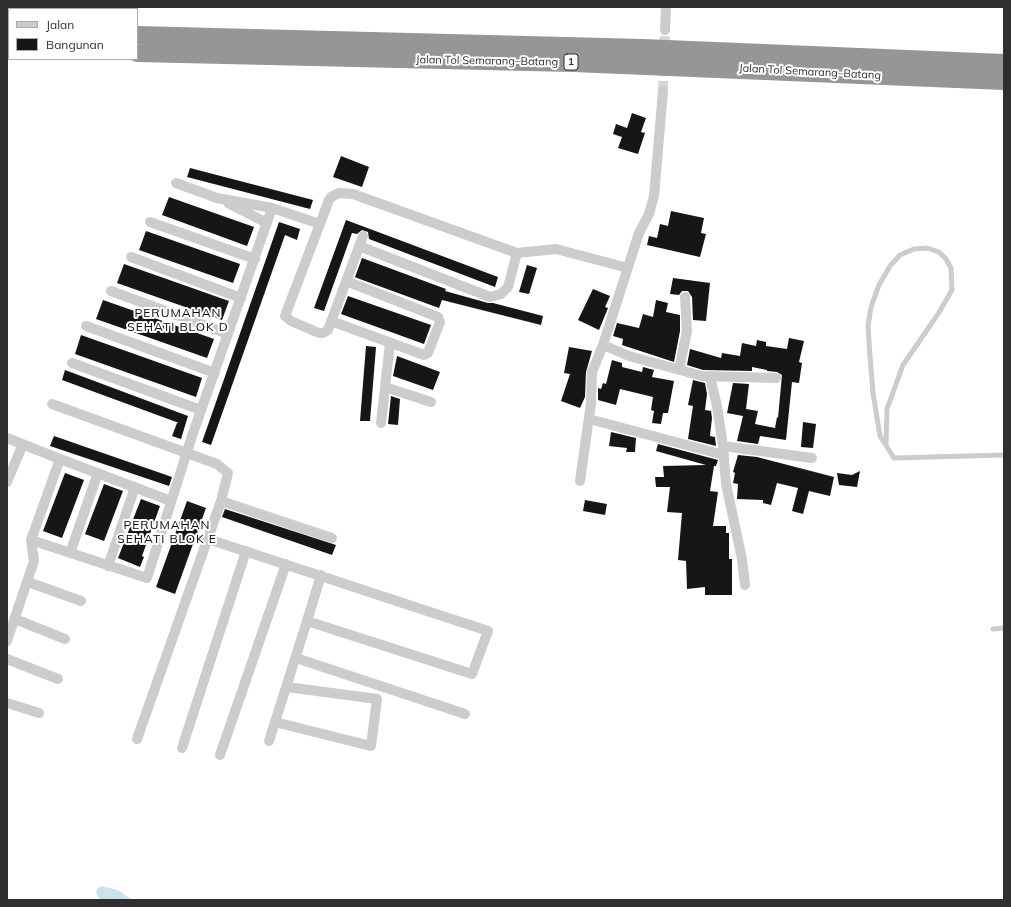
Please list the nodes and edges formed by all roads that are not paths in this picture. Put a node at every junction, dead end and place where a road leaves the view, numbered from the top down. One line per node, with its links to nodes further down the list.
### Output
1 (666, 7): 2 (street)
2 (665, 30)
3 (138, 35): 5 (highway, Jalan Tol Semarang–Batang / 1)
4 (138, 52): 6 (highway, Jalan Tol Semarang–Batang / 1)
5 (1004, 63)
6 (1004, 81)
7 (663, 91): 19 (street)
8 (176, 183): 9 (street)
9 (217, 198): 10 (street); 12 (street)
10 (272, 208): 12 (street); 13 (street)
11 (150, 222): 18 (street)
12 (267, 223): 18 (street)
13 (320, 224): 16 (street); 24 (street)
14 (363, 236): 15 (street)
15 (359, 246): 16 (street); 20 (street)
16 (517, 253): 19 (street)
17 (131, 257): 23 (street)
18 (255, 259): 23 (street)
19 (628, 268): 28 (street)
20 (346, 281): 24 (street); 27 (street)
21 (111, 291): 26 (street)
22 (685, 297): 30 (street)
23 (241, 298): 26 (street)
24 (331, 321): 27 (street)
25 (86, 326): 31 (street)
26 (228, 334): 31 (street)
27 (390, 343): 34 (street)
28 (603, 345): 30 (street); 38 (street)
29 (72, 363): 37 (street)
30 (679, 370): 32 (street)
31 (215, 373): 37 (street)
32 (710, 377): 33 (street); 43 (street)
33 (776, 378)
34 (385, 387): 35 (street); 39 (street)
35 (431, 402)
36 (52, 404): 44 (street)
37 (201, 410): 44 (street)
38 (589, 419): 43 (street); 49 (street)
39 (381, 423)
40 (7, 438): 41 (street)
41 (23, 444): 47 (street); 50 (street)
42 (886, 444): 42 (lane); 45 (lane)
43 (723, 451): 46 (street); 63 (street)
44 (187, 453): 52 (street); 53 (street)
45 (1004, 455)
46 (812, 458)
47 (60, 459): 48 (street); 56 (street)
48 (98, 473): 51 (street); 58 (street)
49 (580, 481)
50 (7, 482)
51 (135, 487): 52 (street); 60 (street)
52 (171, 501): 60 (street)
53 (221, 501): 54 (street); 55 (street)
54 (332, 538)
55 (208, 539): 57 (street); 81 (street)
56 (31, 540): 58 (street); 62 (street)
57 (246, 551): 59 (street); 83 (street)
58 (70, 552): 60 (street)
59 (286, 564): 61 (street); 84 (street)
60 (108, 566)
61 (321, 575): 66 (street); 66 (street)
62 (28, 582): 64 (street); 65 (street)
63 (745, 585)
64 (81, 601)
65 (15, 619): 69 (street); 70 (street)
66 (307, 621): 71 (street)
67 (993, 628): 68 (lane)
68 (1004, 628)
69 (65, 639)
70 (7, 641)
71 (296, 658): 74 (street); 75 (street)
72 (7, 659): 73 (street)
73 (58, 679)
74 (379, 686): 76 (street); 79 (street)
75 (287, 687): 76 (street); 80 (street)
76 (377, 699): 80 (street)
77 (7, 703): 78 (street)
78 (39, 712)
79 (465, 714)
80 (276, 722): 82 (street)
81 (137, 739)
82 (269, 741)
83 (182, 748)
84 (220, 755)

